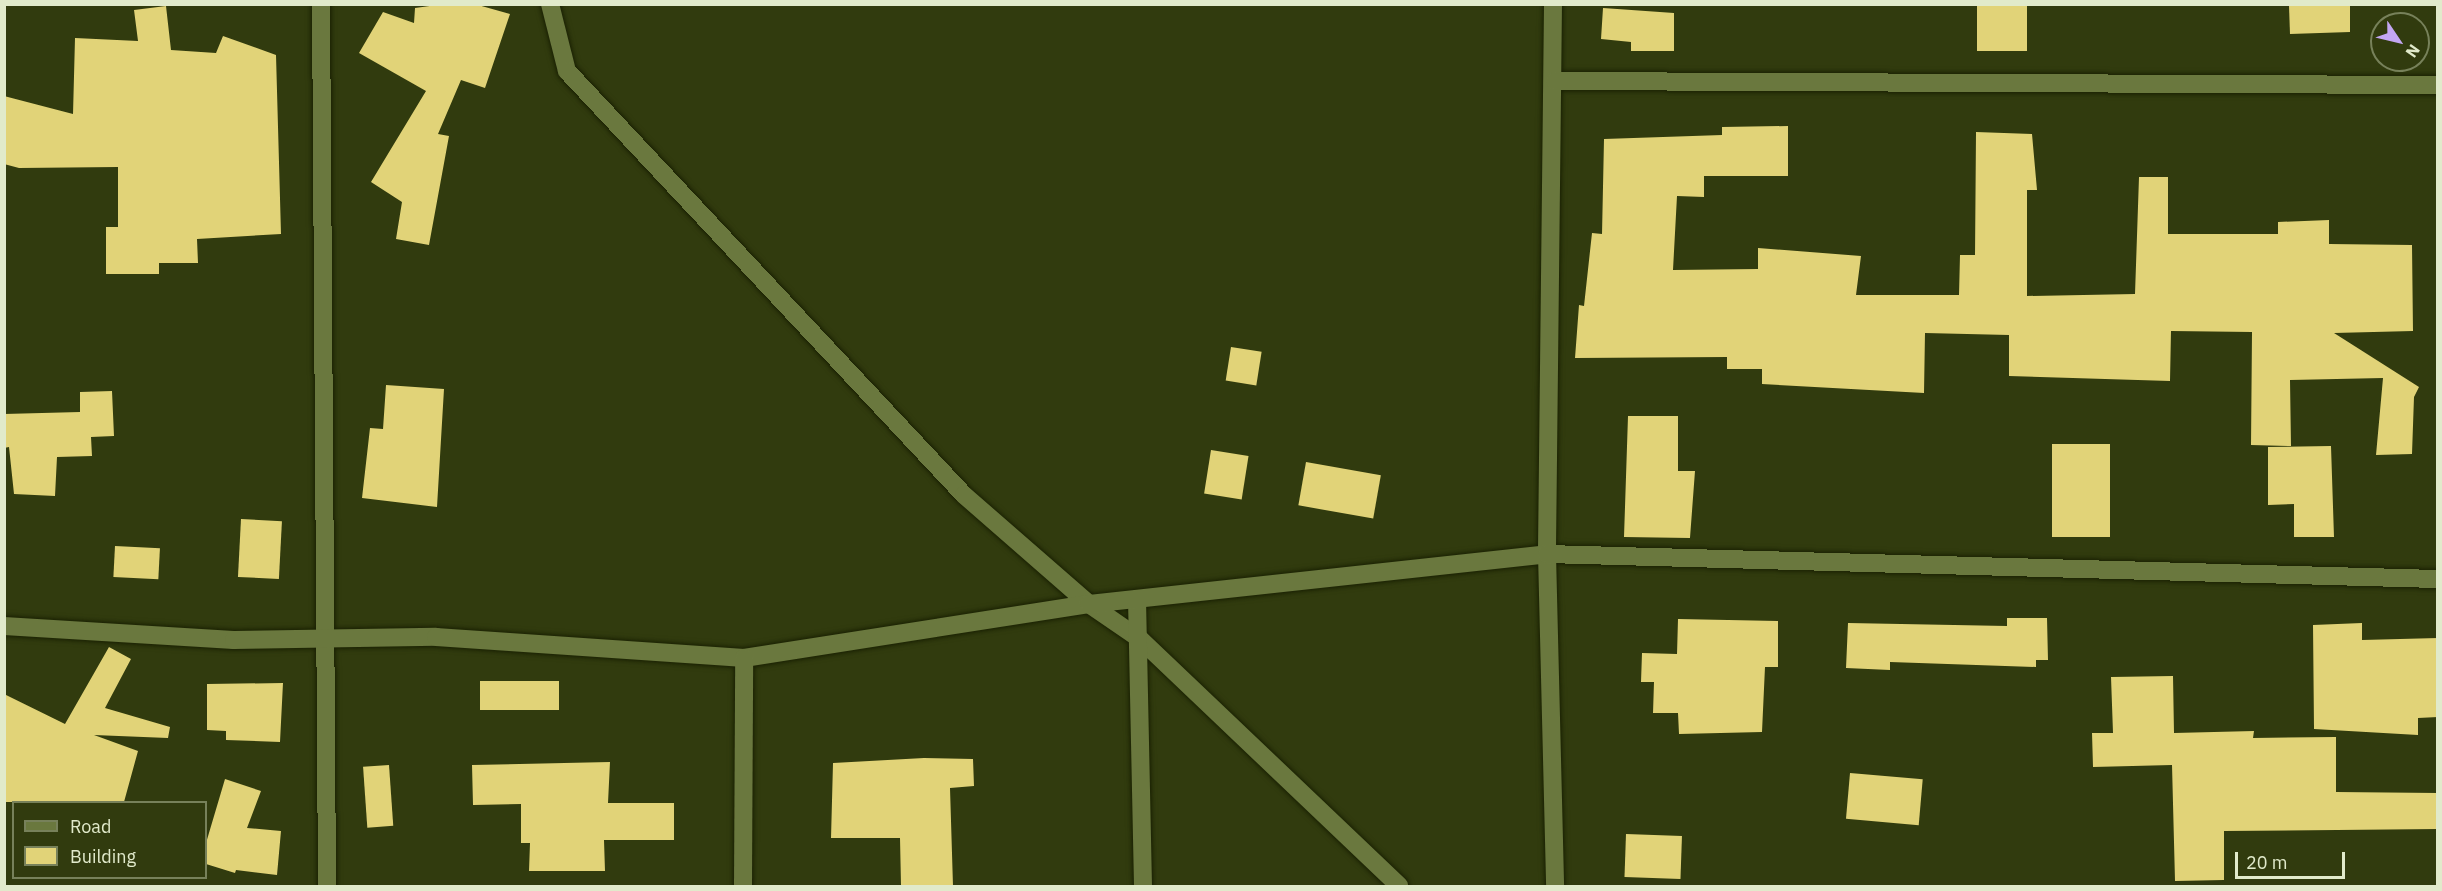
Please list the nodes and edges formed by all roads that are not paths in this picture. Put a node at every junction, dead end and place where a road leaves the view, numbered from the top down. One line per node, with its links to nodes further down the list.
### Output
1 (321, 4): 11 (street)
2 (549, 4): 9 (street)
3 (1553, 4): 4 (street)
4 (1555, 81): 5 (street); 6 (street)
5 (2438, 85)
6 (1547, 554): 7 (street); 8 (street); 18 (street)
7 (2438, 579)
8 (1137, 599): 9 (street); 12 (street)
9 (1089, 604): 12 (street); 13 (street)
10 (4, 626): 11 (street)
11 (324, 638): 13 (street); 14 (street)
12 (1140, 639): 16 (street); 17 (street)
13 (744, 658): 15 (street)
14 (327, 886)
15 (743, 886)
16 (1143, 886)
17 (1399, 886)
18 (1555, 886)

